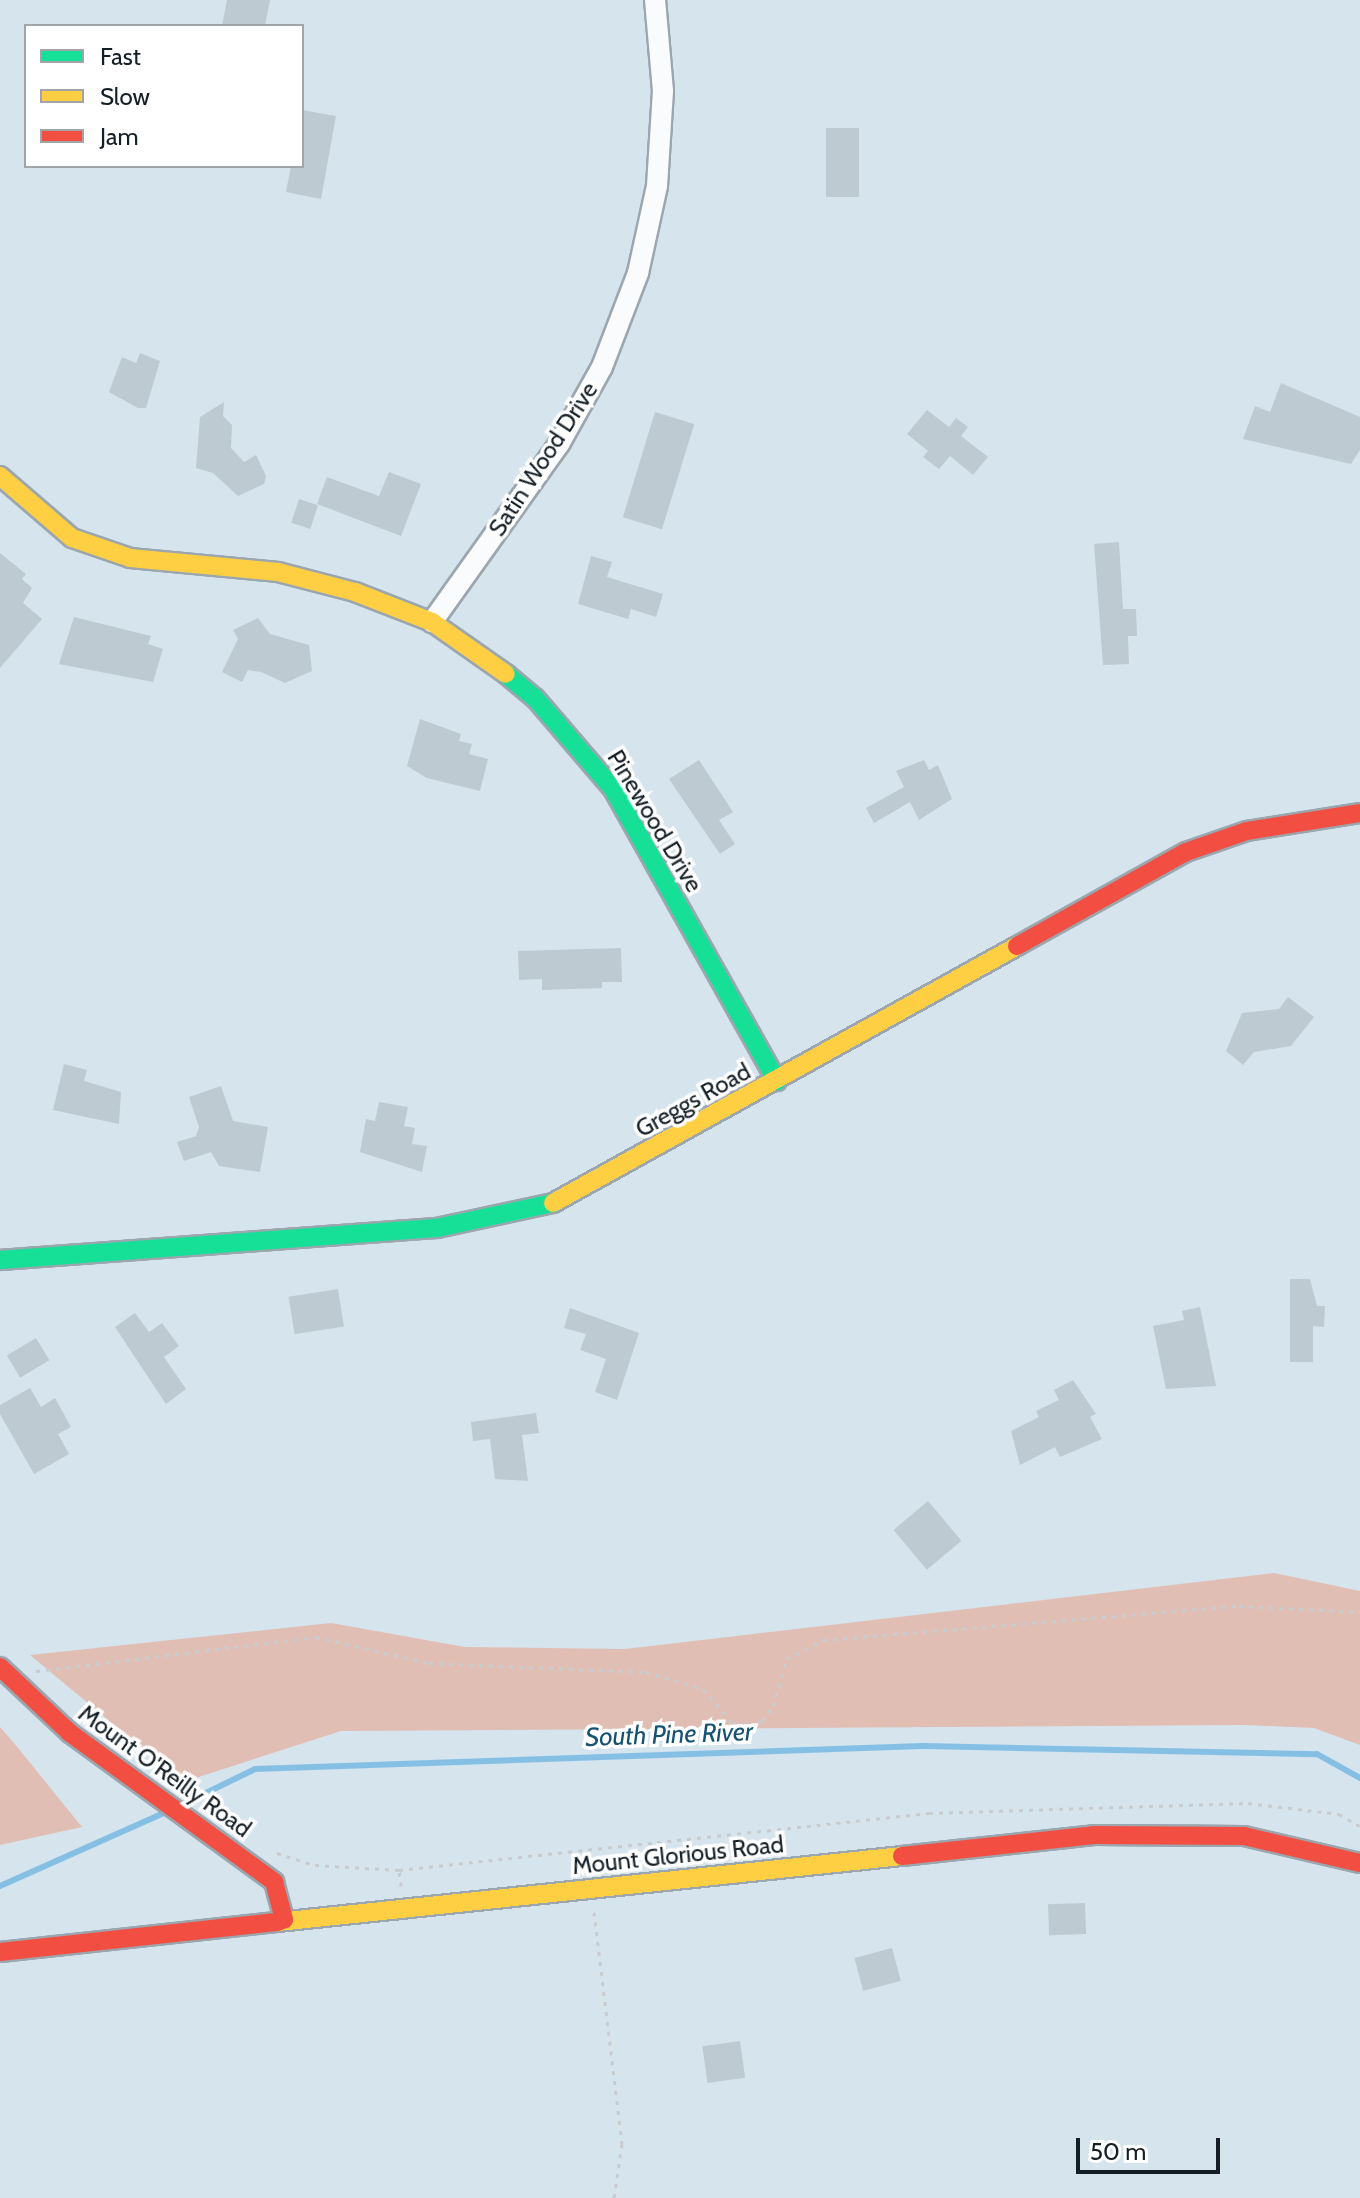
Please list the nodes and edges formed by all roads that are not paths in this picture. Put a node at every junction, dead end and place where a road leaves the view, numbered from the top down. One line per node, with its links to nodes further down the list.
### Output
1 (655, 0): 3 (street, Satin Wood Drive)
2 (0, 476): 3 (street, Pinewood Drive)
3 (432, 622): 5 (street, Pinewood Drive)
4 (1360, 813): 5 (street, Greggs Road)
5 (777, 1081): 6 (street, Greggs Road)
6 (0, 1260)
7 (5, 1671): 9 (street, Mount O'Reilly Road)
8 (1360, 1863): 9 (street, Mount Glorious Road)
9 (284, 1920): 10 (street, Mount Glorious Road)
10 (0, 1952)

